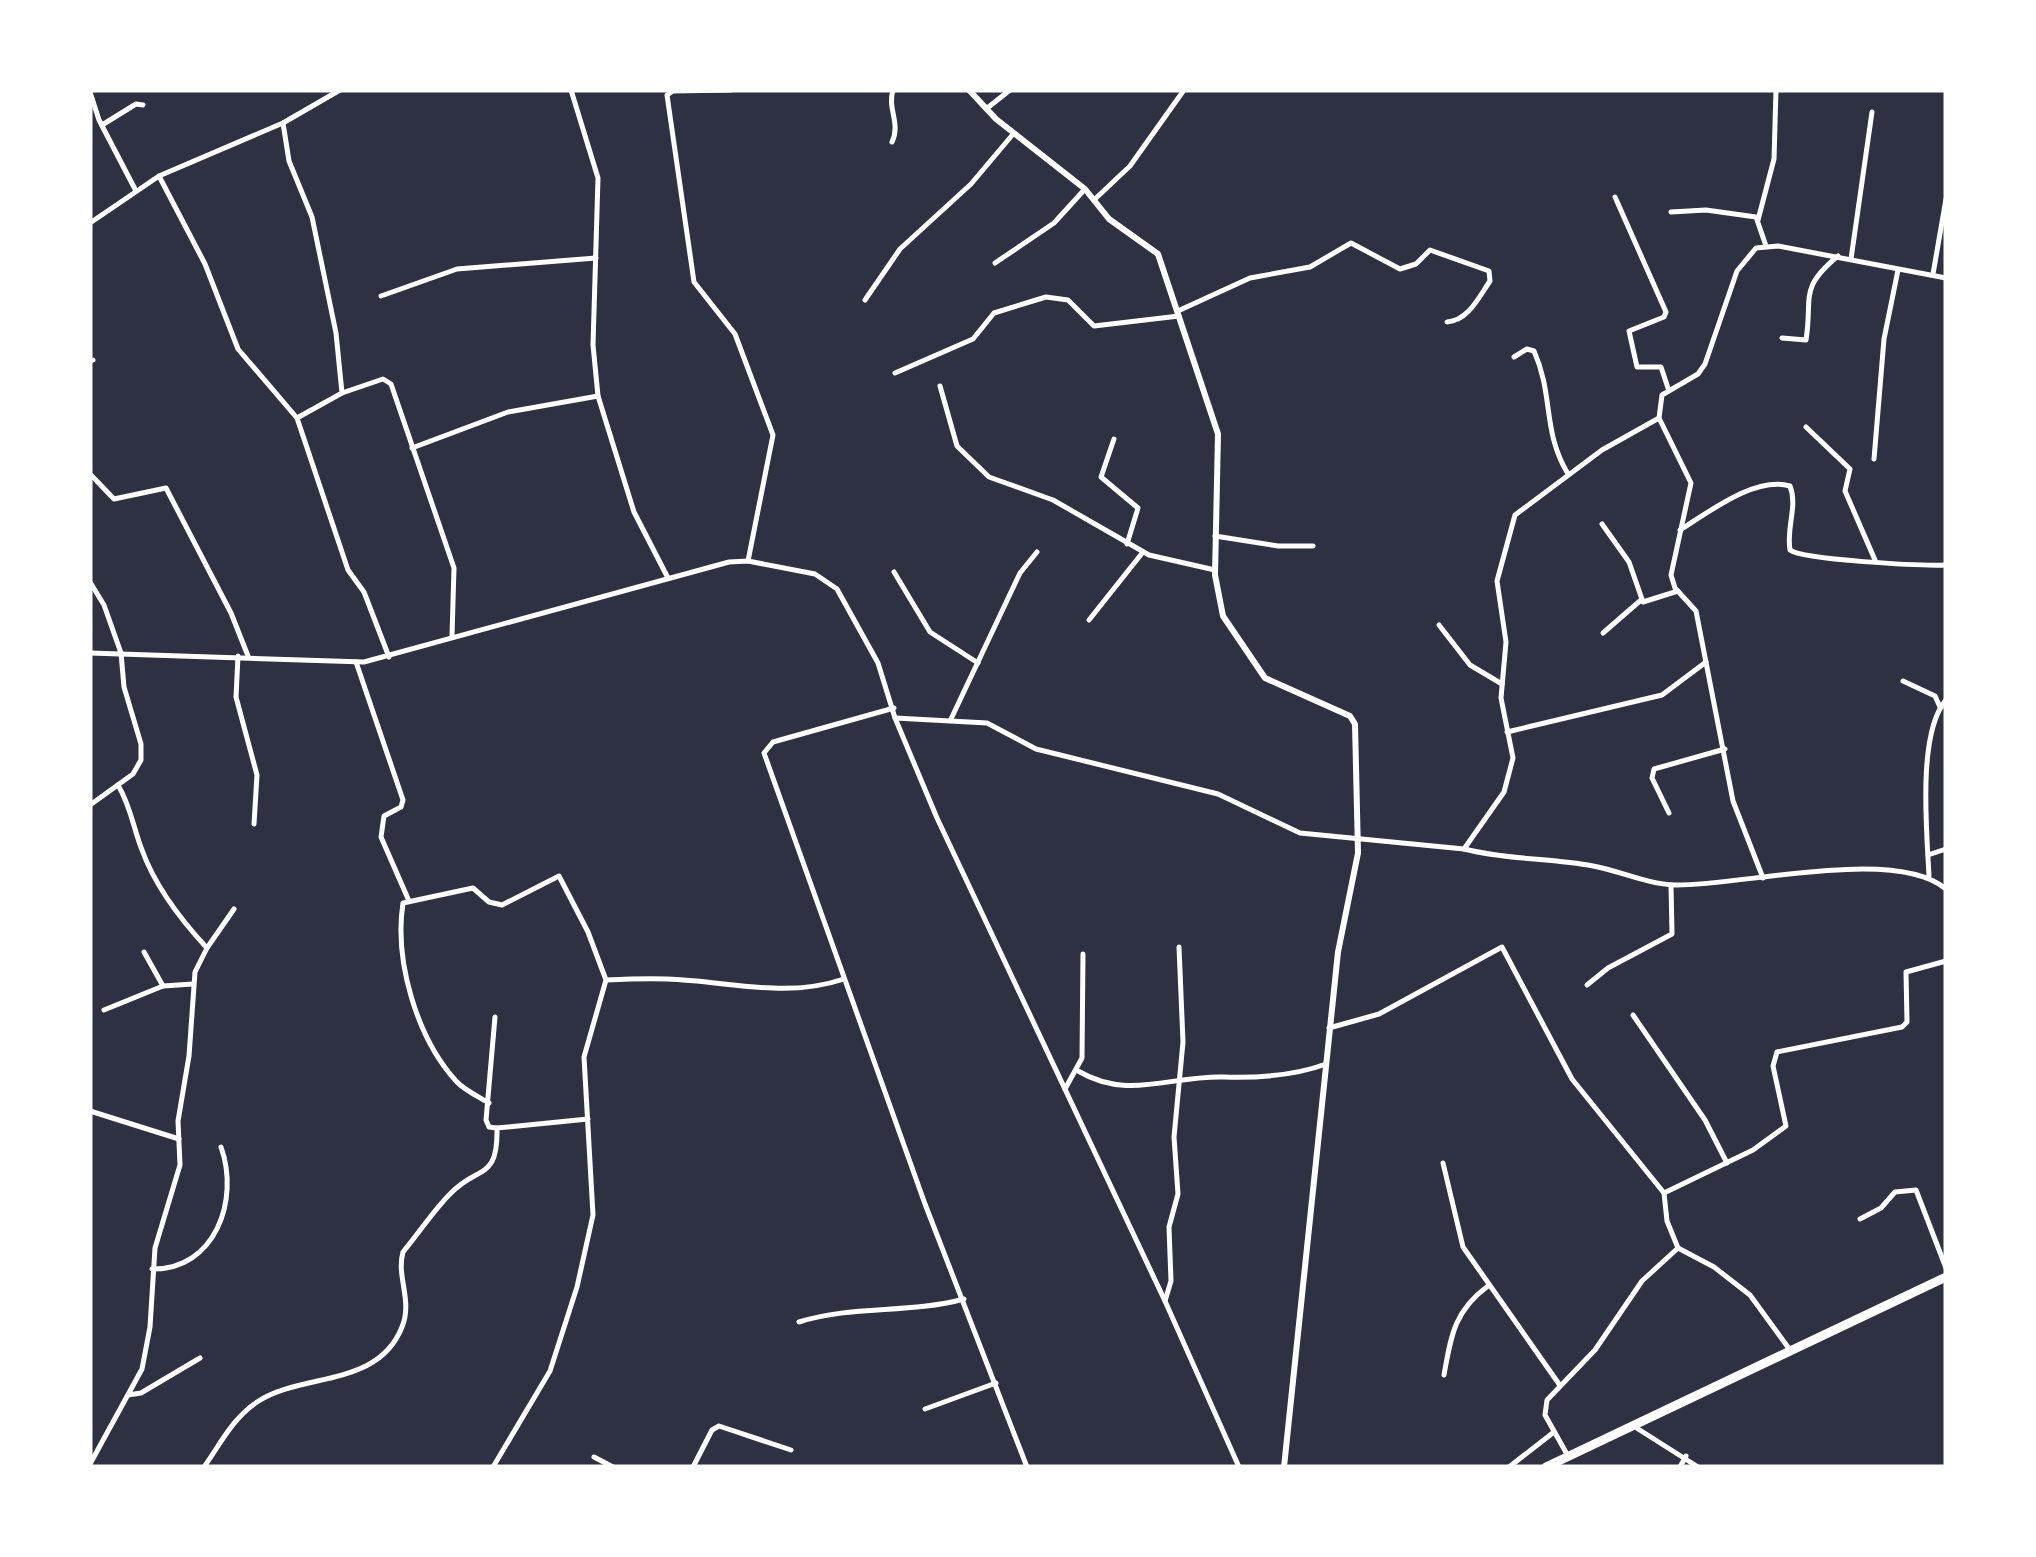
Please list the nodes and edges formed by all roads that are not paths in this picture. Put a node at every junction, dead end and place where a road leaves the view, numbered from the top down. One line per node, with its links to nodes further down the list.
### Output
1 (340, 90): 13 (street)
2 (571, 90): 28 (street)
3 (731, 90): 61 (street)
4 (893, 90): 16 (street)
5 (969, 90): 11 (street)
6 (1010, 90): 11 (street)
7 (1184, 90): 21 (street)
8 (1776, 90): 24 (street)
9 (90, 92): 14 (street)
10 (144, 105): 14 (street)
11 (986, 109): 15 (street)
12 (1872, 112): 29 (street)
13 (283, 123): 17 (street); 43 (street)
14 (102, 125): 19 (street)
15 (1014, 132): 18 (street); 35 (street)
16 (892, 142)
17 (159, 176): 19 (street); 45 (street)
18 (1085, 189): 21 (street); 30 (street)
19 (136, 190): 25 (street)
20 (1615, 197): 42 (street)
21 (1094, 200): 36 (street)
22 (1946, 200): 32 (street)
23 (1671, 212): 24 (street)
24 (1758, 220): 26 (street)
25 (90, 223)
26 (1766, 246): 27 (street); 42 (street)
27 (1838, 256): 29 (street); 38 (street)
28 (596, 258): 34 (street); 44 (street)
29 (1850, 258): 31 (street)
30 (994, 263)
31 (1898, 270): 32 (street); 50 (street)
32 (1933, 274): 33 (street)
33 (1946, 278)
34 (381, 296)
35 (865, 300)
36 (1181, 313): 37 (street); 40 (street); 55 (street)
37 (1446, 322)
38 (1782, 338)
39 (1514, 357): 52 (street)
40 (895, 373)
41 (940, 386): 56 (street)
42 (1669, 390): 46 (street)
43 (342, 394): 45 (street); 49 (street)
44 (598, 396): 49 (street); 65 (street)
45 (296, 418): 77 (street)
46 (1659, 418): 52 (street); 54 (street)
47 (1806, 426): 60 (street)
48 (1114, 439): 56 (street)
49 (412, 448): 72 (street)
50 (1874, 460)
51 (90, 474): 76 (street)
52 (1568, 474): 82 (street)
53 (1602, 524): 68 (street)
54 (1680, 530): 60 (street); 67 (street)
55 (1215, 536): 57 (street); 63 (street)
56 (1127, 544): 59 (street)
57 (1313, 546)
58 (1037, 552): 80 (street)
59 (1143, 552): 63 (street); 69 (street)
60 (1875, 560): 62 (street)
61 (748, 561): 65 (street); 85 (street)
62 (1946, 565)
63 (1215, 570): 94 (street)
64 (894, 572): 80 (street)
65 (668, 579): 72 (street)
66 (90, 582): 74 (street)
67 (1678, 591): 68 (street); 79 (street)
68 (1641, 600): 71 (street)
69 (1088, 620)
70 (1439, 625): 82 (street)
71 (1603, 633)
72 (452, 638): 77 (street)
73 (90, 653): 74 (street)
74 (121, 654): 75 (street); 90 (street)
75 (238, 656): 76 (street); 93 (street)
76 (248, 656): 78 (street)
77 (389, 657): 78 (street)
78 (356, 662): 102 (street)
79 (1706, 662): 88 (street); 89 (street)
80 (978, 663): 87 (street)
81 (1904, 681): 84 (street)
82 (1502, 684): 88 (street)
83 (1946, 700): 84 (street)
84 (1940, 706): 97 (street)
85 (894, 708): 86 (street); 109 (street)
86 (895, 718): 87 (street); 121 (street)
87 (950, 719): 94 (street)
88 (1506, 732): 95 (street)
89 (1725, 749): 92 (street); 99 (street)
90 (118, 785): 91 (street); 105 (street)
91 (90, 805)
92 (1670, 812)
93 (254, 824)
94 (1358, 838): 95 (street); 117 (street)
95 (1464, 848): 100 (street)
96 (1946, 848): 97 (street)
97 (1928, 855): 98 (street)
98 (1928, 876): 99 (street); 101 (street)
99 (1763, 878): 100 (street)
100 (1671, 885): 112 (street)
101 (1946, 889)
102 (409, 901): 110 (street); 122 (street)
103 (234, 909): 105 (street)
104 (1179, 947): 120 (street)
105 (207, 948): 111 (street)
106 (144, 952): 113 (street)
107 (1084, 954): 119 (street)
108 (1946, 961): 129 (street)
109 (844, 979): 110 (street); 137 (street)
110 (606, 980): 124 (street)
111 (194, 984): 113 (street); 126 (street)
112 (1587, 985)
113 (163, 986): 114 (street)
114 (104, 1010)
115 (1633, 1014): 129 (street)
116 (495, 1017): 122 (street)
117 (1329, 1028): 118 (street); 130 (street)
118 (1326, 1064): 120 (street); 160 (street)
119 (1078, 1071): 120 (street); 121 (street)
120 (1178, 1083): 138 (street)
121 (1065, 1089): 138 (street)
122 (489, 1103): 125 (street)
123 (90, 1111): 126 (street)
124 (588, 1120): 125 (street); 155 (street)
125 (497, 1128): 154 (street)
126 (178, 1139): 134 (street)
127 (220, 1148): 134 (street)
128 (1443, 1163): 136 (street)
129 (1726, 1163): 130 (street)
130 (1664, 1194): 132 (street)
131 (1860, 1219): 133 (street)
132 (1678, 1248): 140 (street); 144 (street)
133 (1946, 1268)
134 (152, 1269): 145 (street)
135 (1946, 1277): 140 (main road)
136 (1488, 1286): 142 (street); 144 (street)
137 (964, 1299): 139 (street); 143 (street)
138 (1166, 1300): 159 (street)
139 (800, 1322)
140 (1790, 1350): 147 (main road)
141 (200, 1358): 145 (street)
142 (1444, 1375)
143 (996, 1383): 146 (street); 158 (street)
144 (1559, 1384): 148 (street)
145 (128, 1396): 153 (street)
146 (925, 1409)
147 (1632, 1426): 150 (main road); 151 (street)
148 (1555, 1432): 150 (street); 161 (street)
149 (791, 1450): 157 (street)
150 (1568, 1456): 162 (main road)
151 (1686, 1456): 163 (street); 164 (street)
152 (594, 1457): 156 (street)
153 (90, 1464)
154 (204, 1467)
155 (493, 1467)
156 (613, 1467)
157 (693, 1467)
158 (1028, 1467)
159 (1239, 1467)
160 (1284, 1467)
161 (1509, 1467)
162 (1546, 1467)
163 (1680, 1467)
164 (1698, 1467)

